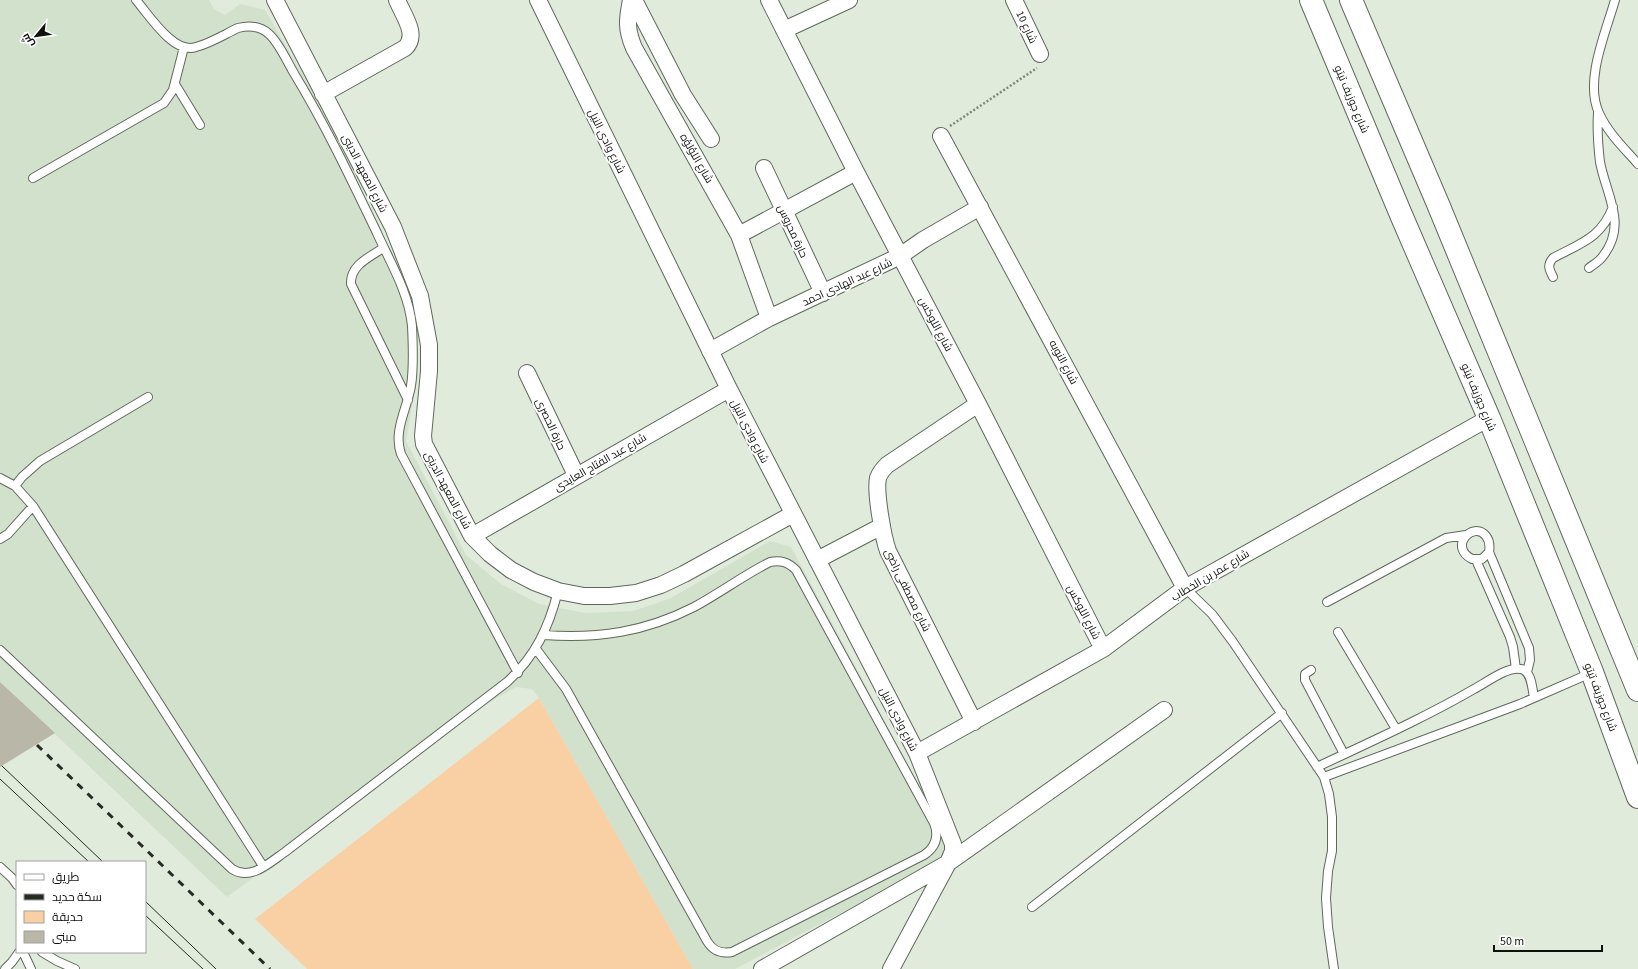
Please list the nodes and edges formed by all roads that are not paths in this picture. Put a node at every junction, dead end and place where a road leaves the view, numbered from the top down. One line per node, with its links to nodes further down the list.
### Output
1 (136, 0): 14 (lane)
2 (275, 0): 17 (street, شارع المعهد الدينى)
3 (397, 0): 17 (street)
4 (538, 0): 36 (street, شارع وادى النيل)
5 (631, 0): 29 (street, شارع اللؤلؤه)
6 (634, 0): 21 (street)
7 (769, 0): 13 (street, شارع اللوكس)
8 (849, 0): 13 (street)
9 (1014, 0): 15 (street, شارع 10)
10 (1311, 0): 42 (main road, شارع جوزيف تيتو)
11 (1351, 0): 68 (main road)
12 (1615, 0): 18 (lane)
13 (784, 30): 24 (street, شارع اللوكس)
14 (184, 48): 16 (lane); 30 (lane)
15 (1040, 54)
16 (175, 84): 19 (lane); 25 (lane)
17 (324, 94): 50 (street, شارع المعهد الدينى)
18 (1598, 112): 22 (lane); 26 (lane)
19 (200, 125)
20 (941, 136): 27 (street, شارع النوبه)
21 (711, 138)
22 (1638, 164)
23 (764, 168): 28 (street, حارة محروس)
24 (856, 172): 28 (street); 31 (street, شارع اللوكس)
25 (33, 178)
26 (1613, 206): 32 (lane); 33 (lane)
27 (980, 207): 31 (street, شارع عبد الهادى احمد); 55 (street, شارع النوبه)
28 (784, 211): 29 (street); 34 (street, حارة محروس)
29 (739, 235): 35 (street, شارع اللؤلؤه)
30 (383, 248): 40 (lane); 40 (lane)
31 (900, 256): 34 (street, شارع عبد الهادى احمد); 41 (street, شارع اللوكس)
32 (1589, 268)
33 (1553, 277)
34 (823, 293): 35 (street, شارع عبد الهادى احمد)
35 (769, 318): 36 (street, شارع عبد الهادى احمد)
36 (710, 351): 38 (street, شارع وادى النيل)
37 (527, 373): 43 (street, حارة الحصرى)
38 (729, 389): 43 (street, شارع عبد الفتاح العايدى); 47 (street, شارع وادى النيل)
39 (148, 396): 45 (lane)
40 (408, 400): 67 (lane)
41 (978, 404): 48 (street, شارع مصطفى راضى); 61 (street, شارع اللوكس)
42 (1489, 418): 55 (street, شارع عمر بن الخطاب); 66 (main road, شارع جوزيف تيتو)
43 (576, 475): 50 (street, شارع عبد الفتاح العايدى)
44 (0, 478): 45 (lane)
45 (15, 486): 46 (lane)
46 (33, 506): 51 (lane); 80 (lane)
47 (793, 514): 53 (street, شارع وادى النيل); 56 (street, شارع المعهد الدينى)
48 (882, 526): 53 (street); 72 (street, شارع مصطفى راضى)
49 (1466, 535): 52 (lane); 54 (lane); 57 (lane)
50 (472, 536): 56 (street, شارع المعهد الدينى)
51 (0, 539)
52 (1489, 552): 54 (lane); 65 (lane)
53 (817, 560): 74 (street, شارع وادى النيل)
54 (1476, 560): 63 (lane)
55 (1185, 588): 61 (street, شارع عمر بن الخطاب); 71 (lane)
56 (558, 591): 59 (lane)
57 (1327, 602)
58 (1338, 632): 73 (lane)
59 (544, 635): 60 (lane); 60 (lane)
60 (536, 649): 67 (lane)
61 (1103, 649): 72 (street, شارع عمر بن الخطاب)
62 (0, 650): 80 (lane)
63 (1516, 669): 65 (lane); 73 (lane)
64 (1311, 670): 75 (lane)
65 (1527, 672): 69 (lane)
66 (1592, 672): 69 (lane); 78 (main road, شارع جوزيف تيتو)
67 (518, 673): 80 (lane)
68 (1638, 690)
69 (1534, 697): 77 (lane)
70 (1164, 710): 79 (street)
71 (1282, 713): 76 (lane); 83 (lane)
72 (974, 722): 74 (street, شارع عمر بن الخطاب)
73 (1396, 729): 75 (lane)
74 (917, 754): 79 (street, شارع وادى النيل)
75 (1344, 754): 76 (lane)
76 (1318, 767): 77 (lane)
77 (1324, 777): 92 (lane)
78 (1638, 797)
79 (948, 863): 90 (street); 91 (street, شارع وادى النيل)
80 (263, 866)
81 (0, 867): 82 (lane)
82 (16, 884)
83 (1032, 907)
84 (18, 953): 87 (lane)
85 (23, 953): 88 (lane)
86 (44, 953): 89 (lane)
87 (5, 969)
88 (31, 969)
89 (76, 969)
90 (762, 969)
91 (891, 969)
92 (1334, 969)

